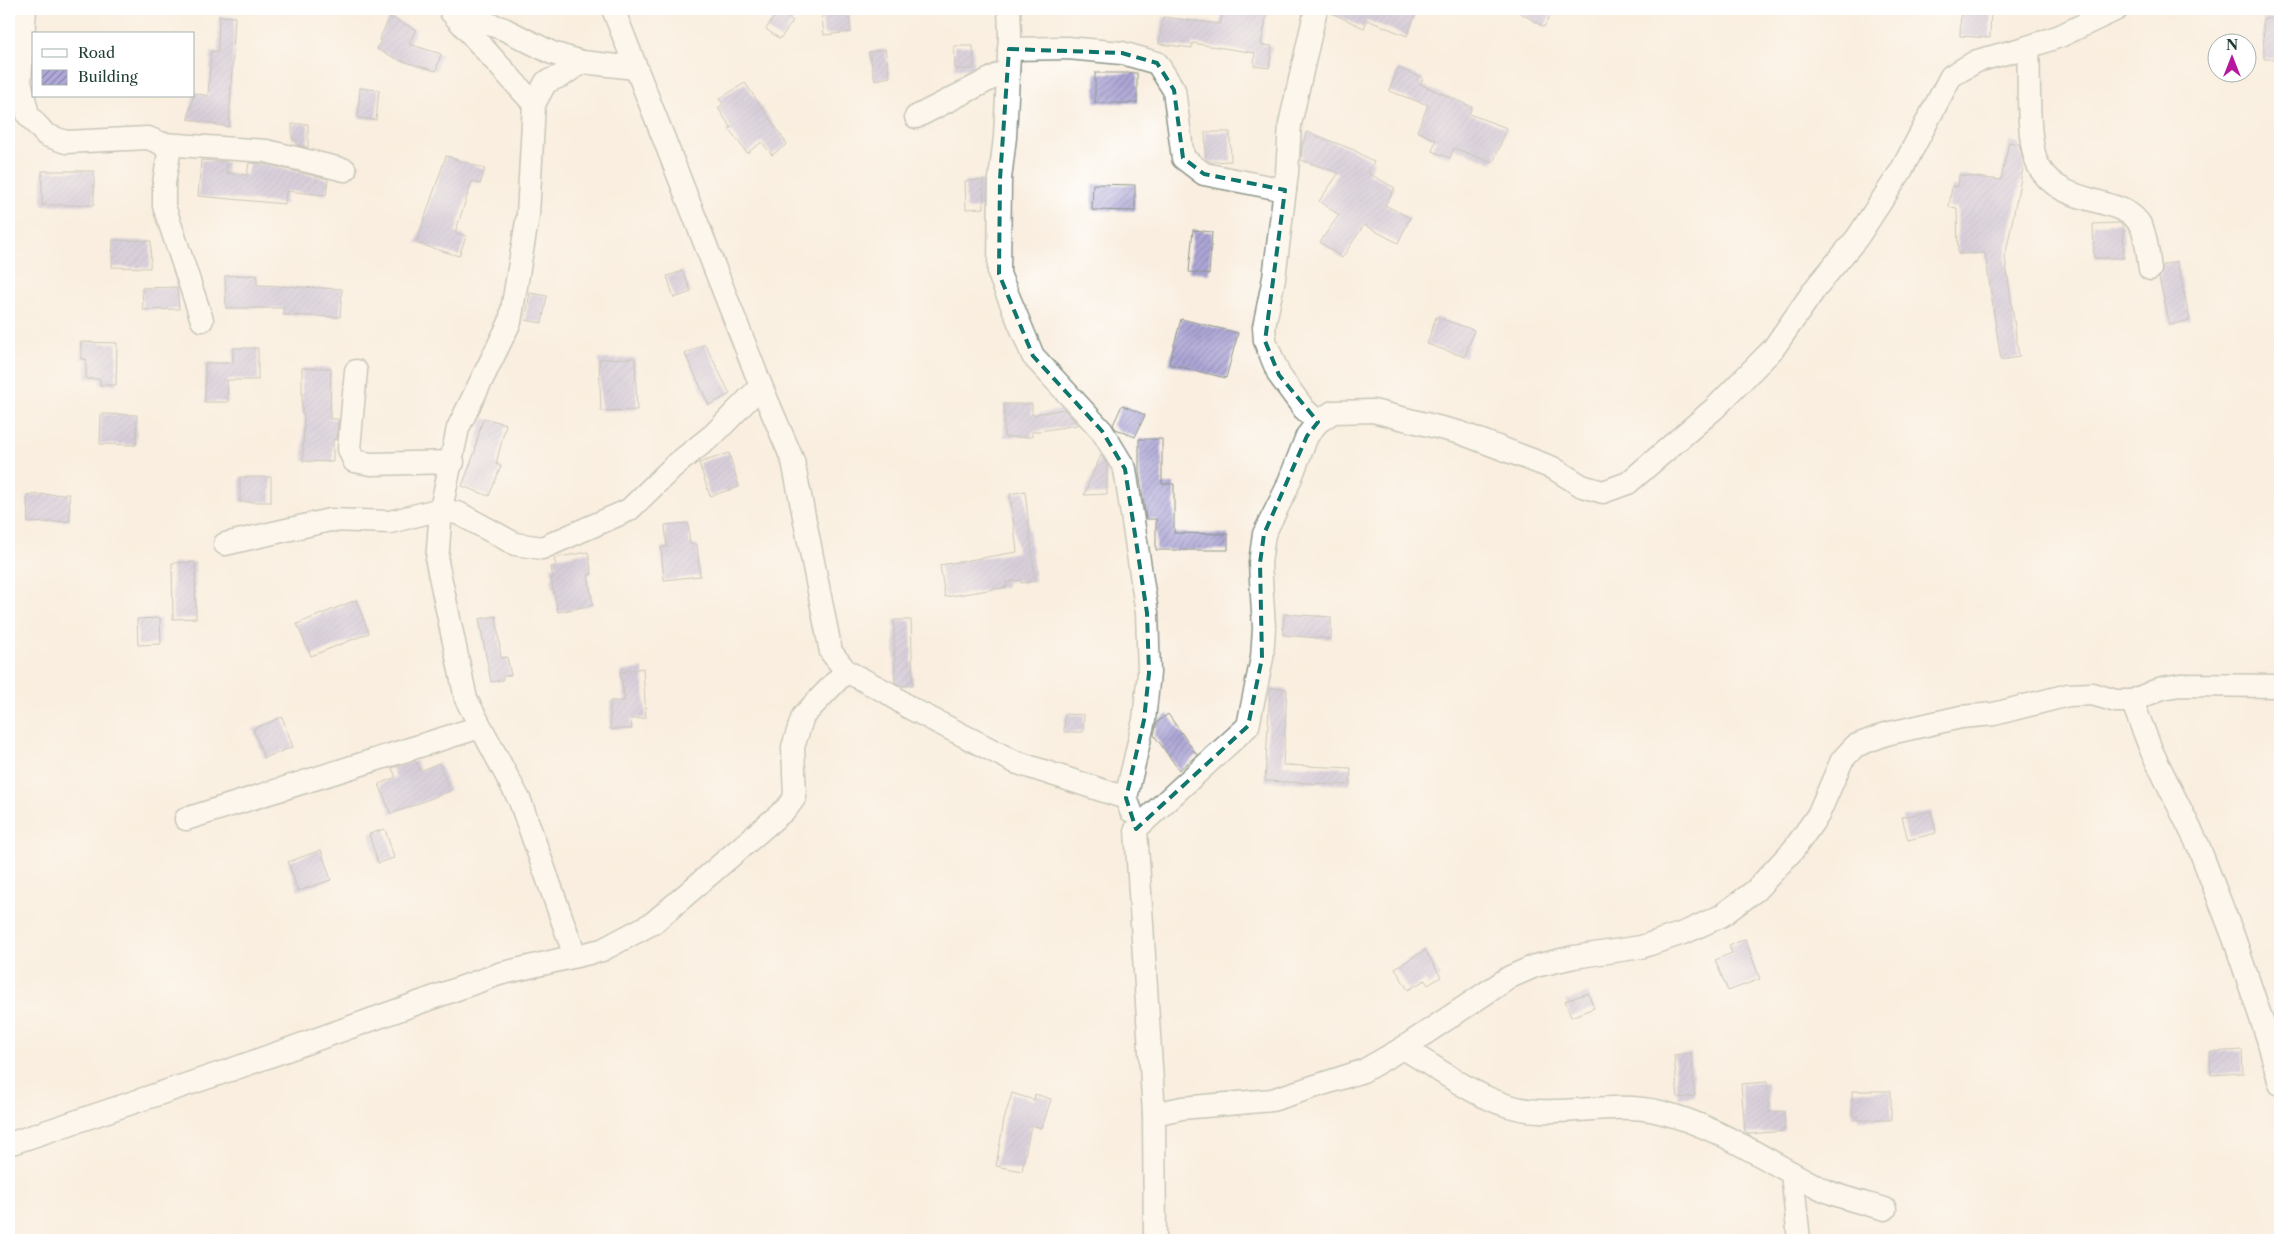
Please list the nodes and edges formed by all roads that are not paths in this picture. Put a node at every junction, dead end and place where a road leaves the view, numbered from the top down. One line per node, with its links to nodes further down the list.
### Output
1 (25, 9): 13 (street)
2 (613, 9): 10 (street)
3 (1009, 9): 8 (street)
4 (1316, 9): 15 (street)
5 (2117, 9): 7 (street)
6 (448, 10): 9 (street); 11 (street)
7 (2028, 48): 16 (street); 20 (street)
8 (1009, 59): 12 (street); 15 (street); 28 (street)
9 (582, 62): 10 (street); 11 (street)
10 (635, 68): 19 (street)
11 (534, 104): 21 (street)
12 (916, 117)
13 (164, 144): 14 (street); 17 (street)
14 (345, 170)
15 (1285, 190): 20 (street)
16 (2150, 269)
17 (202, 320)
18 (356, 371): 21 (street)
19 (761, 386): 22 (street); 24 (street)
20 (1318, 422): 30 (street)
21 (453, 462): 22 (street)
22 (442, 509): 23 (street); 27 (street)
23 (225, 544)
24 (846, 671): 28 (street); 31 (street)
25 (2280, 686): 26 (street)
26 (2132, 702): 32 (street); 33 (street)
27 (480, 727): 29 (street); 31 (street)
28 (1126, 798): 30 (street)
29 (186, 819)
30 (1136, 829): 34 (street)
31 (574, 956): 35 (street)
32 (1403, 1048): 34 (street); 36 (street)
33 (2280, 1084)
34 (1154, 1114): 38 (street)
35 (9, 1144)
36 (1792, 1173): 37 (street); 39 (street)
37 (1885, 1210)
38 (1155, 1240)
39 (1799, 1240)

